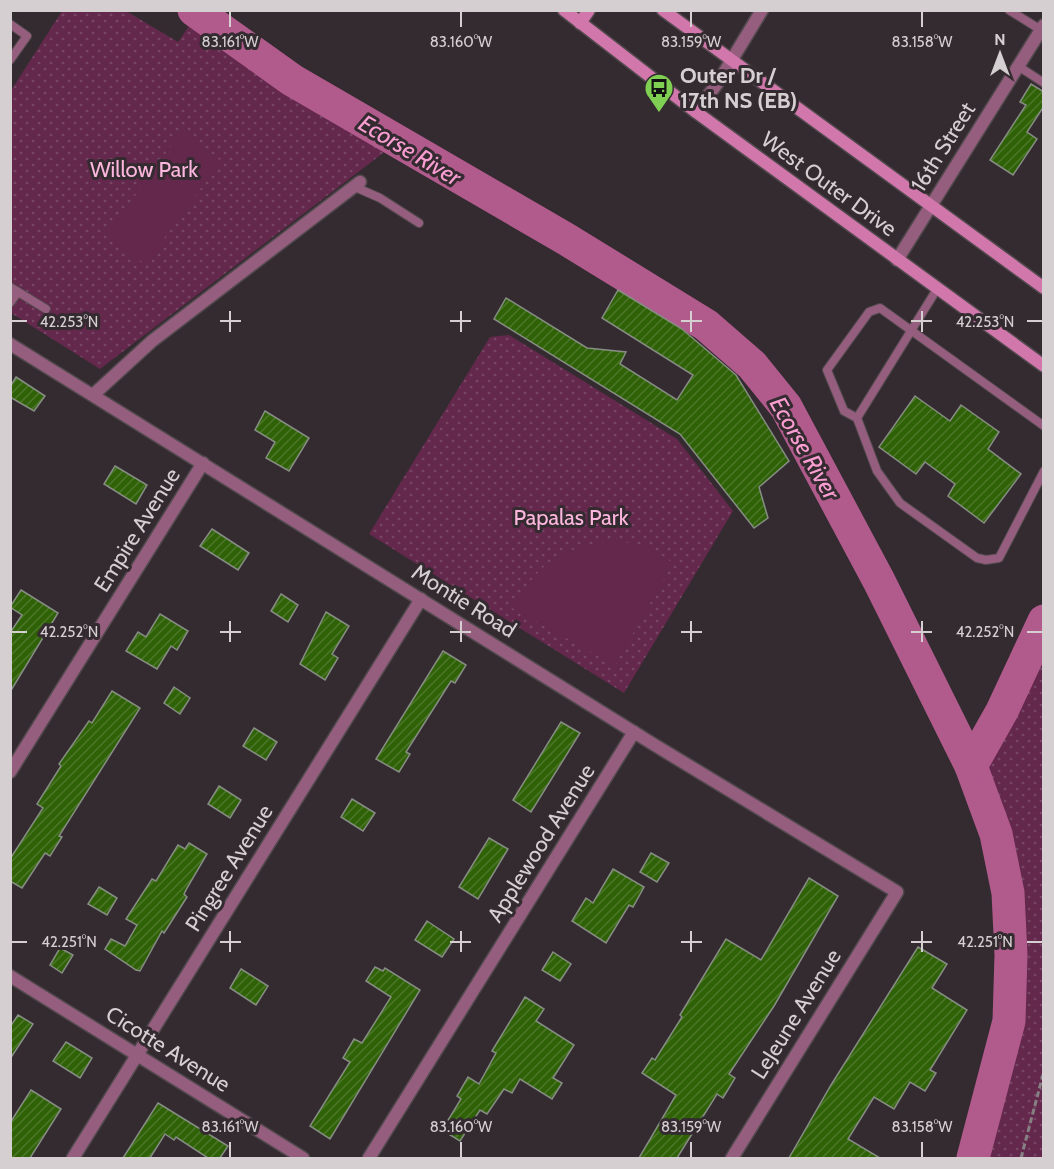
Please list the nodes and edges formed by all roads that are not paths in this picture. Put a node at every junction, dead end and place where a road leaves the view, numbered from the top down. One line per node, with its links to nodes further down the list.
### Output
1 (564, 10): 6 (main road, West Outer Drive)
2 (589, 10): 6 (main road)
3 (663, 10): 10 (main road, West Outer Drive)
4 (762, 10): 10 (street)
5 (1009, 10): 8 (lane)
6 (580, 23): 13 (main road, West Outer Drive)
7 (10, 24): 9 (lane)
8 (1042, 27): 11 (street, 16th Street)
9 (10, 60)
10 (731, 61): 13 (street); 15 (main road, West Outer Drive)
11 (1018, 66): 12 (lane); 15 (street, 16th Street)
12 (1044, 83)
13 (696, 112): 17 (main road, West Outer Drive)
14 (358, 184): 16 (lane); 26 (street)
15 (932, 207): 17 (street, 16th Street); 18 (main road, West Outer Drive)
16 (419, 223)
17 (897, 260): 20 (main road, West Outer Drive)
18 (1044, 288)
19 (14, 289): 21 (lane); 22 (lane)
20 (937, 289): 23 (lane); 25 (main road, West Outer Drive)
21 (10, 303)
22 (46, 309)
23 (912, 329): 27 (lane); 27 (lane); 28 (lane)
24 (10, 344): 26 (street, Montie Road)
25 (1044, 366)
26 (93, 395): 29 (street, Montie Road)
27 (856, 418): 30 (lane)
28 (1044, 426)
29 (203, 462): 31 (street, Montie Road); 33 (street, Empire Avenue)
30 (1044, 471)
31 (421, 599): 32 (street, Montie Road); 36 (street, Pingree Avenue)
32 (634, 732): 34 (street, Montie Road); 39 (street, Applewood Avenue)
33 (10, 772)
34 (897, 892): 40 (street, LeJeune Avenue)
35 (10, 976): 36 (street, Cicotte Avenue)
36 (138, 1056): 37 (street, Pingree Avenue); 38 (street, Cicotte Avenue)
37 (73, 1158)
38 (303, 1158)
39 (369, 1158)
40 (732, 1158)

